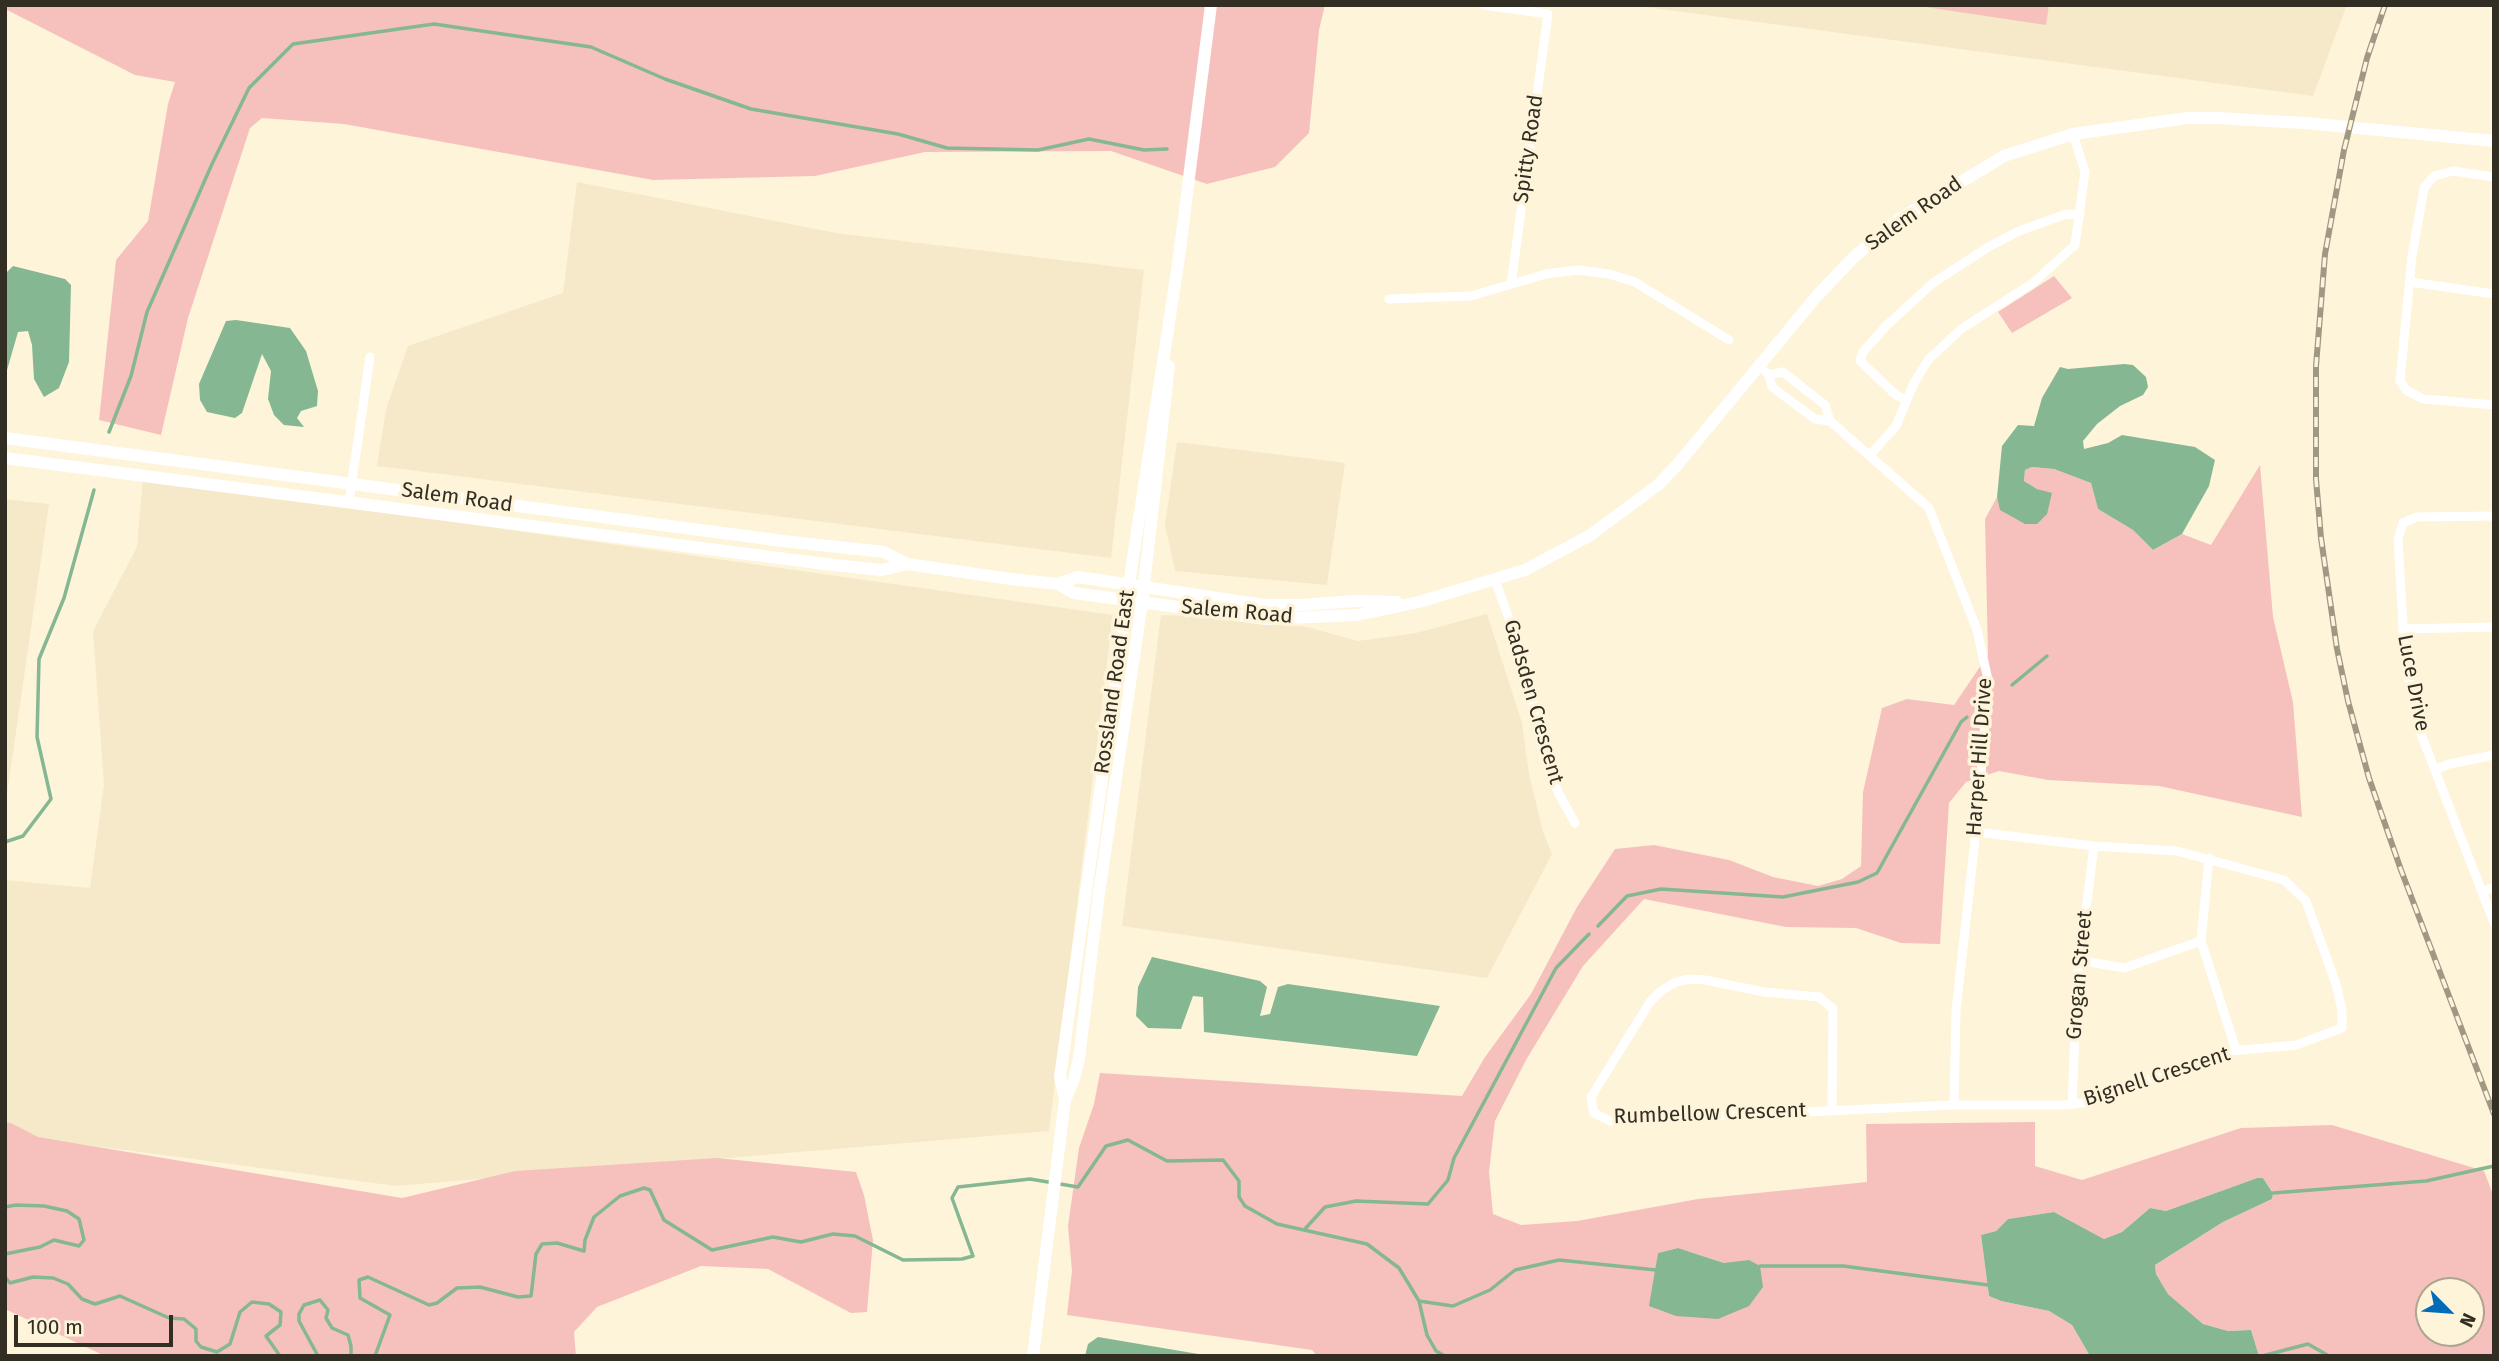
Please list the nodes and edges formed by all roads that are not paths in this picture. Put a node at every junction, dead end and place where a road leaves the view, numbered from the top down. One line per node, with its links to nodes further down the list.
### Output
1 (1211, 5): 26 (main road, Rossland Road East)
2 (1483, 5): 8 (street, Spitty Road)
3 (2073, 134): 4 (main road, Salem Road); 6 (street); 13 (main road, Salem Road)
4 (2494, 141)
5 (2494, 177): 7 (street)
6 (2080, 215): 14 (street); 14 (street)
7 (2410, 282): 9 (street); 15 (street)
8 (1511, 284): 10 (street); 11 (street)
9 (2494, 294)
10 (1390, 299)
11 (1729, 340)
12 (370, 358): 20 (street)
13 (1764, 371): 16 (street, Harper Hill Drive); 16 (street, Harper Hill Drive); 24 (main road, Salem Road)
14 (1907, 400): 18 (street)
15 (2494, 405)
16 (1830, 421): 18 (street, Harper Hill Drive)
17 (5, 438): 20 (main road, Salem Road)
18 (1870, 455): 35 (street, Harper Hill Drive)
19 (5, 458): 21 (main road, Salem Road)
20 (352, 484): 21 (street); 23 (main road, Salem Road)
21 (349, 502): 23 (main road, Salem Road)
22 (2494, 516): 31 (street, Luce Drive)
23 (906, 564): 25 (main road, Salem Road)
24 (1494, 580): 29 (main road, Salem Road); 34 (street, Gadsden Crescent)
25 (1058, 584): 26 (main road, Salem Road); 27 (main road, Salem Road)
26 (1136, 586): 27 (main road, Rossland Road East); 28 (main road, Rossland Road East); 29 (main road, Salem Road)
27 (1127, 600): 28 (main road, Salem Road); 44 (main road, Rossland Road East)
28 (1142, 602): 29 (main road, Salem Road); 44 (main road, Rossland Road East)
29 (1419, 602)
30 (2494, 627): 31 (street)
31 (2402, 629): 33 (street, Luce Drive)
32 (2494, 755): 33 (street)
33 (2435, 770): 39 (street, Luce Drive)
34 (1575, 822)
35 (1976, 832): 36 (street, Bignell Crescent); 46 (street, Harper Hill Drive)
36 (2094, 846): 37 (street, Bignell Crescent); 42 (street, Grogan Street)
37 (2209, 858): 41 (street); 43 (street, Bignell Crescent)
38 (2494, 887): 39 (street)
39 (2482, 892): 40 (street, Luce Drive)
40 (2494, 923)
41 (2201, 941): 42 (street); 43 (street)
42 (2079, 960): 45 (street, Grogan Street)
43 (2236, 1050): 45 (street, Bignell Crescent)
44 (1065, 1100): 48 (main road, Rossland Road East)
45 (2072, 1104): 46 (street, Bignell Crescent)
46 (1954, 1105): 47 (street, Rumbellow Crescent)
47 (1832, 1110): 47 (street, Rumbellow Crescent)
48 (1033, 1356)

